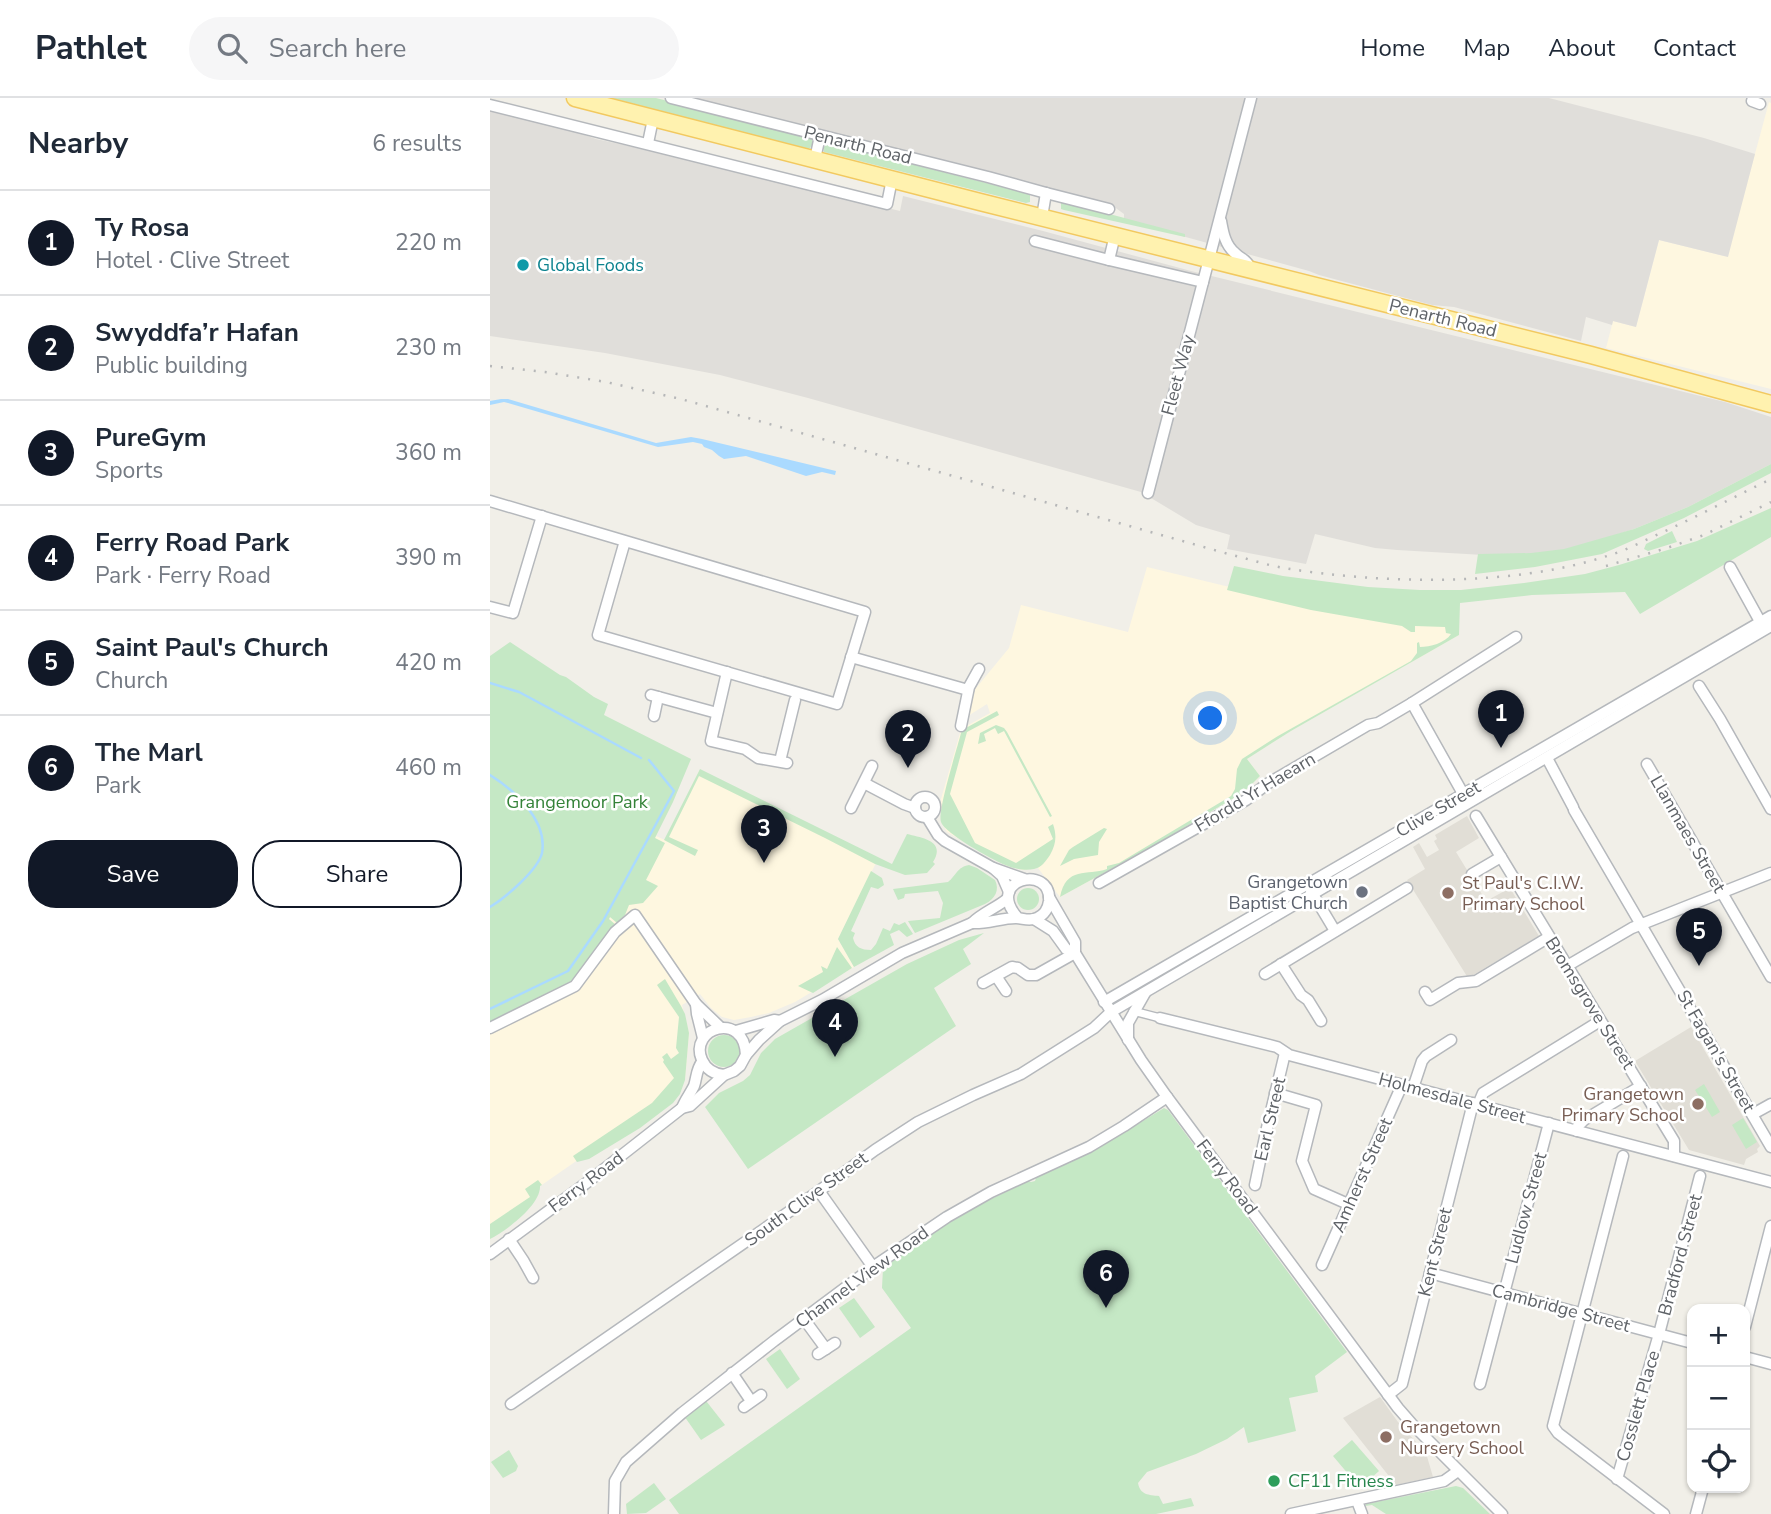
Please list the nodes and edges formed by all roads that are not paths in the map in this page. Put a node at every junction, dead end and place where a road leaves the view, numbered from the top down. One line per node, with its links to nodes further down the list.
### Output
1 (575, 98): 5 (main road, Penarth Road)
2 (671, 98): 6 (street, Penarth Road)
3 (1251, 98): 13 (street, Fleet Way)
4 (490, 105): 7 (street, Penarth Road)
5 (653, 119): 7 (street); 8 (main road, Penarth Road)
6 (821, 136): 8 (street); 10 (street, Penarth Road)
7 (648, 143): 9 (street, Penarth Road)
8 (815, 159): 9 (main road, Penarth Road)
9 (892, 179): 12 (main road, Penarth Road)
10 (1046, 193): 11 (street, Penarth Road); 12 (street)
11 (1109, 209)
12 (1042, 217): 14 (main road, Penarth Road)
13 (1220, 217): 16 (street, Fleet Way); 18 (street)
14 (1115, 235): 16 (main road, Penarth Road); 17 (street)
15 (1035, 241): 17 (street)
16 (1209, 259): 18 (main road, Penarth Road); 19 (street, Fleet Way)
17 (1109, 260): 19 (street)
18 (1251, 269): 20 (main road, Penarth Road)
19 (1203, 282): 21 (street, Fleet Way)
20 (1771, 404)
21 (1148, 492)
22 (490, 501): 23 (street)
23 (542, 516): 24 (street); 26 (street)
24 (625, 541): 30 (street); 32 (street)
25 (1730, 567): 28 (street)
26 (490, 607)
27 (1771, 615): 28 (street, Clive Street)
28 (1765, 626): 40 (street, Clive Street); 44 (street, Clive Street)
29 (1516, 637): 36 (street, Ffordd Yr Haearn)
30 (851, 657): 32 (street); 34 (street)
31 (979, 669): 34 (street)
32 (727, 672): 37 (street)
33 (1699, 686): 47 (street)
34 (968, 690): 39 (street)
35 (794, 700): 37 (street)
36 (1412, 703): 44 (street); 55 (street, Ffordd Yr Haearn)
37 (717, 713): 38 (street)
38 (654, 716)
39 (961, 726)
40 (1547, 758): 44 (street, Clive Street); 64 (street, St Fagan's Street)
41 (1647, 764): 58 (street, Llanmaes Street)
42 (872, 766): 43 (street)
43 (864, 783): 45 (street); 46 (street)
44 (1466, 798): 57 (street, Clive Street)
45 (851, 808)
46 (915, 808): 49 (street); 49 (street)
47 (1771, 809)
48 (1476, 816): 50 (street, Bromsgrove Street)
49 (927, 817): 51 (street)
50 (1501, 857): 53 (street); 66 (street, Bromsgrove Street)
51 (993, 868): 54 (street); 59 (street)
52 (1771, 873): 58 (street)
53 (1472, 874)
54 (1024, 879): 59 (street, Ferry Road); 60 (street, Ferry Road)
55 (1099, 883)
56 (1407, 888): 65 (street)
57 (1310, 889): 65 (street); 77 (street, Clive Street); 79 (street, Clive Street)
58 (1722, 893): 64 (street); 74 (street, Llanmaes Street)
59 (1008, 895): 61 (street); 63 (street, Ferry Road)
60 (1049, 897): 62 (street); 68 (street, Ferry Road)
61 (1017, 918): 62 (street, Ferry Road); 63 (street, Ferry Road)
62 (1034, 919): 67 (street, Ferry Road)
63 (972, 923): 84 (street, Ferry Road)
64 (1641, 924): 70 (street); 104 (street, St Fagan's Street)
65 (1335, 931): 69 (street)
66 (1549, 937): 70 (street, Bromsgrove Street); 78 (street)
67 (1059, 938): 68 (street, Ferry Road); 71 (street)
68 (1075, 953): 71 (street); 79 (street, Ferry Road)
69 (1281, 964): 72 (street); 85 (street)
70 (1567, 966): 86 (street, Bromsgrove Street)
71 (1049, 967): 73 (street)
72 (1265, 974)
73 (996, 975): 75 (street); 76 (street)
74 (1771, 977)
75 (983, 984)
76 (1006, 991)
77 (1145, 992): 81 (street, Clive Street); 82 (street, Clive Street)
78 (1426, 992)
79 (1104, 1002): 82 (street, Ferry Road)
80 (696, 1004): 87 (street); 88 (street); 90 (street, Ferry Road)
81 (1133, 1011): 83 (street, Holmesdale Street); 91 (street, Clive Street)
82 (1111, 1012): 91 (street, Ferry Road); 113 (street, South Clive Street)
83 (1160, 1017): 93 (street, Holmesdale Street)
84 (780, 1021): 89 (street, Ferry Road); 94 (street, Ferry Road)
85 (1321, 1021)
86 (1600, 1021): 98 (street, Bromsgrove Street); 101 (street)
87 (720, 1027): 89 (street); 90 (street)
88 (490, 1028)
89 (736, 1031): 94 (street)
90 (703, 1038): 95 (street, Ferry Road)
91 (1128, 1040): 100 (street, Ferry Road)
92 (1451, 1040): 97 (street, Amherst Street)
93 (1285, 1053): 97 (street, Holmesdale Street); 99 (street, Earl Street)
94 (746, 1055): 96 (street, Ferry Road)
95 (702, 1062): 96 (street); 103 (street, Ferry Road)
96 (724, 1074): 103 (street, Ferry Road)
97 (1408, 1086): 101 (street, Holmesdale Street); 114 (street, Amherst Street)
98 (1641, 1086): 106 (street); 109 (street, Bromsgrove Street)
99 (1275, 1093): 112 (street, Earl Street); 114 (street)
100 (1167, 1097): 119 (street, Channel View Road); 133 (street, Ferry Road)
101 (1475, 1104): 105 (street, Holmesdale Street); 120 (street, Kent Street)
102 (1771, 1104): 104 (street)
103 (682, 1108): 116 (street, Ferry Road)
104 (1753, 1114): 107 (street, St Fagan's Street)
105 (1549, 1123): 106 (street, Holmesdale Street); 122 (street, Ludlow Street)
106 (1577, 1131): 109 (street, Holmesdale Street)
107 (1771, 1147)
108 (1623, 1156): 124 (street)
109 (1674, 1156): 111 (street, Holmesdale Street)
110 (1700, 1176): 126 (street, Bradford Street)
111 (1771, 1182)
112 (1255, 1185)
113 (819, 1191): 119 (street); 135 (street, South Clive Street)
114 (1348, 1204): 118 (street, Amherst Street)
115 (1771, 1226): 123 (street)
116 (509, 1239): 117 (street, Ferry Road); 121 (street)
117 (490, 1254)
118 (1322, 1265)
119 (873, 1267): 125 (street, Channel View Road)
120 (1430, 1273): 122 (street, Cambridge Street); 133 (street, Kent Street)
121 (533, 1278)
122 (1504, 1293): 124 (street, Cambridge Street); 132 (street, Ludlow Street)
123 (1750, 1308)
124 (1582, 1313): 126 (street, Cambridge Street); 137 (street)
125 (804, 1319): 128 (street); 131 (street, Channel View Road)
126 (1659, 1334): 127 (street, Cambridge Street); 137 (street, Cosslett Place)
127 (1687, 1342)
128 (826, 1349)
129 (1750, 1358): 130 (street)
130 (1771, 1364)
131 (732, 1373): 134 (street); 140 (street, Channel View Road)
132 (1480, 1384)
133 (1388, 1395): 136 (street, Ferry Road)
134 (752, 1401)
135 (511, 1404)
136 (1458, 1471): 139 (street); 143 (street, Ferry Road)
137 (1617, 1479): 144 (street)
138 (1702, 1493): 145 (street)
139 (1357, 1501): 141 (street); 142 (street)
140 (614, 1514)
141 (1291, 1514)
142 (1362, 1514)
143 (1502, 1514)
144 (1664, 1514)
145 (1696, 1514)

